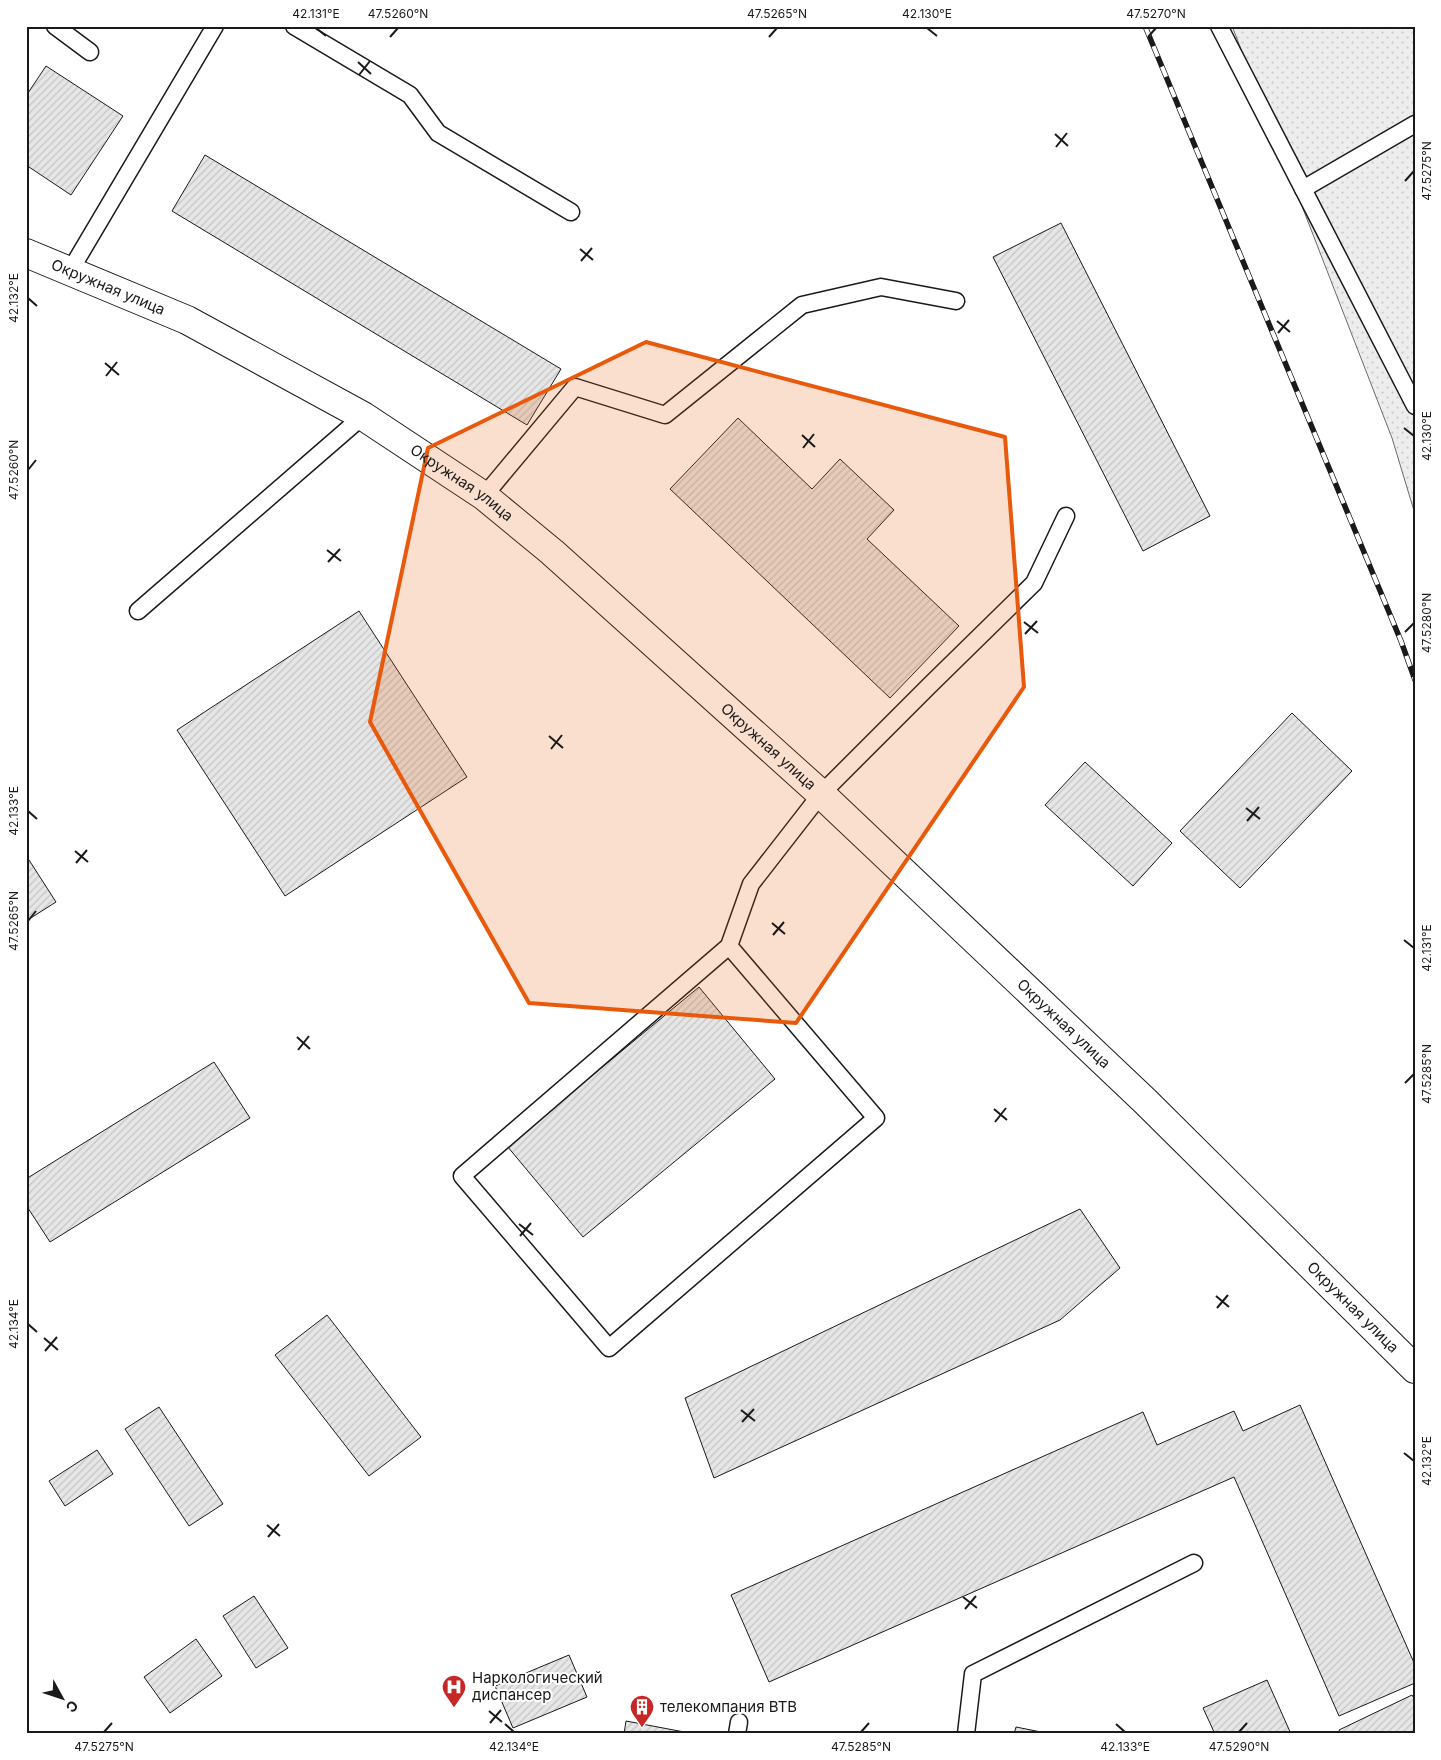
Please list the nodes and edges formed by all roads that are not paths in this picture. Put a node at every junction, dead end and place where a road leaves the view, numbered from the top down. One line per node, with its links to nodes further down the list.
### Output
1 (55, 26): 5 (lane)
2 (215, 26): 10 (lane)
3 (294, 26): 8 (lane)
4 (1219, 26): 7 (lane)
5 (90, 52)
6 (1415, 124): 7 (lane)
7 (1303, 190): 12 (lane)
8 (571, 212)
9 (26, 252): 10 (main road, Окружная улица)
10 (70, 271): 13 (main road, Окружная улица)
11 (956, 301): 14 (lane)
12 (1415, 406)
13 (363, 416): 14 (main road, Окружная улица); 16 (lane)
14 (484, 496): 17 (main road, Окружная улица)
15 (1066, 516): 17 (lane)
16 (138, 611)
17 (821, 794): 18 (lane); 19 (main road, Окружная улица)
18 (729, 946): 18 (lane)
19 (1415, 1369)
20 (1194, 1563): 21 (lane)
21 (966, 1734)

